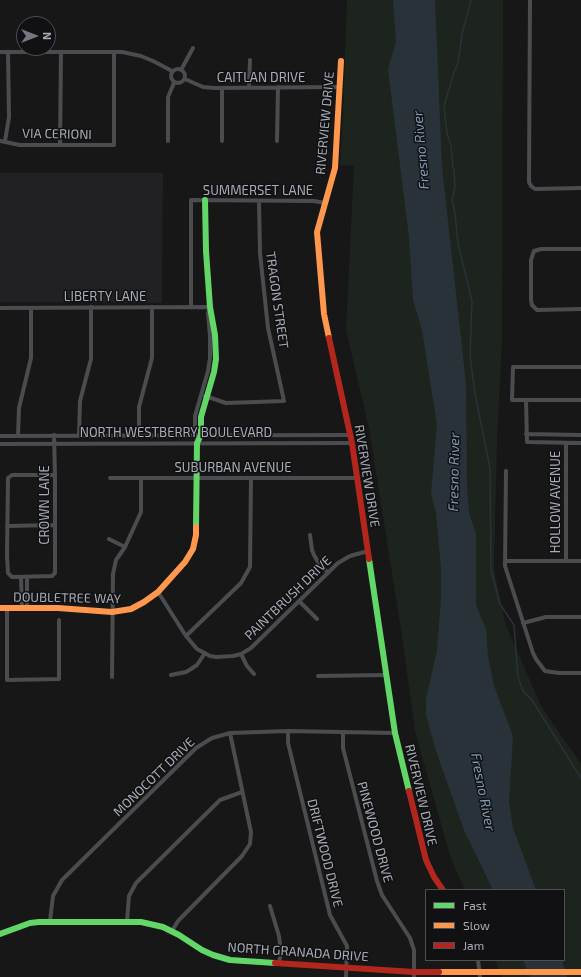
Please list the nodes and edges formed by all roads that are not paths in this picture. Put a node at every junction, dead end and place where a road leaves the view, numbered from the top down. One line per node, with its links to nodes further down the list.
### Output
1 (530, 0): 22 (street)
2 (193, 48): 9 (street)
3 (0, 52): 4 (street)
4 (8, 52): 5 (street); 17 (street)
5 (61, 52): 6 (street); 21 (street)
6 (114, 52): 10 (street); 21 (street, VIA CERIONI)
7 (250, 60): 15 (street)
8 (341, 61): 13 (street, RIVERVIEW DRIVE)
9 (181, 70): 10 (street); 11 (street)
10 (172, 71): 12 (street)
11 (184, 79): 12 (street); 14 (street, CAITLAN DRIVE)
12 (174, 83): 18 (street)
13 (340, 87): 16 (street, CAITLAN DRIVE); 25 (street, RIVERVIEW DRIVE)
14 (222, 88): 15 (street, CAITLAN DRIVE); 19 (street)
15 (249, 88): 16 (street, CAITLAN DRIVE)
16 (278, 88): 20 (street)
17 (2, 141): 21 (street, VIA CERIONI)
18 (168, 141)
19 (222, 141)
20 (277, 141)
21 (60, 145)
22 (581, 188)
23 (206, 200): 24 (street, SUMMERSET LANE); 27 (street, SUMMERSET LANE); 30 (street, DOUBLETREE WAY)
24 (259, 201): 25 (street, SUMMERSET LANE); 35 (street, TRAGON STREET)
25 (325, 203): 42 (street, RIVERVIEW DRIVE)
26 (581, 248): 33 (street)
27 (190, 306): 29 (street, LIBERTY LANE); 30 (street, LIBERTY LANE)
28 (92, 307): 29 (street, LIBERTY LANE); 32 (street, LIBERTY LANE); 47 (street)
29 (152, 307): 38 (street)
30 (210, 307): 35 (street, DOUBLETREE WAY)
31 (0, 308): 32 (street, LIBERTY LANE)
32 (31, 308): 45 (street)
33 (581, 309)
34 (581, 367): 36 (street)
35 (203, 396): 40 (street, DOUBLETREE WAY); 41 (street, DOUBLETREE WAY)
36 (526, 400): 37 (street); 39 (street)
37 (581, 400)
38 (139, 434): 40 (street, NORTH WESTBERRY BOULEVARD); 47 (street, NORTH WESTBERRY BOULEVARD)
39 (526, 434): 43 (street); 52 (street)
40 (194, 435): 41 (street, NORTH WESTBERRY BOULEVARD); 49 (street, DOUBLETREE WAY)
41 (201, 435): 42 (street, NORTH WESTBERRY BOULEVARD); 49 (street, DOUBLETREE WAY)
42 (350, 435): 48 (street, RIVERVIEW DRIVE)
43 (581, 435)
44 (0, 436): 45 (street, NORTH WESTBERRY BOULEVARD)
45 (18, 436): 46 (street, NORTH WESTBERRY BOULEVARD)
46 (54, 436): 47 (street, NORTH WESTBERRY BOULEVARD); 51 (street, CROWN LANE)
47 (79, 436)
48 (352, 442): 49 (street, NORTH WESTBERRY BOULEVARD); 60 (street, RIVERVIEW DRIVE)
49 (197, 443): 51 (street, NORTH WESTBERRY BOULEVARD); 58 (street, DOUBLETREE WAY)
50 (0, 444): 51 (street, NORTH WESTBERRY BOULEVARD)
51 (54, 444): 55 (street, CROWN LANE)
52 (566, 444): 53 (street); 67 (street, HOLLOW AVENUE)
53 (581, 444)
54 (506, 471): 69 (street)
55 (55, 475): 61 (street, CROWN LANE); 62 (street)
56 (110, 478): 57 (street, SUBURBAN AVENUE)
57 (141, 478): 58 (street, SUBURBAN AVENUE); 65 (street)
58 (197, 478): 59 (street, SUBURBAN AVENUE); 73 (street, DOUBLETREE WAY)
59 (251, 478): 60 (street, SUBURBAN AVENUE); 82 (street)
60 (357, 478): 66 (street, RIVERVIEW DRIVE)
61 (55, 525): 62 (street); 71 (street, CROWN LANE)
62 (7, 526): 72 (street)
63 (310, 535): 70 (street)
64 (109, 539): 65 (street)
65 (125, 547): 77 (street)
66 (368, 552): 70 (street, PAINTBRUSH DRIVE); 88 (street, RIVERVIEW DRIVE)
67 (566, 561): 68 (street); 69 (street)
68 (581, 561)
69 (505, 562): 81 (street)
70 (328, 572): 74 (street, PAINTBRUSH DRIVE)
71 (27, 577): 72 (street); 76 (street)
72 (21, 578): 76 (street)
73 (158, 592): 77 (street, DOUBLETREE WAY); 82 (street, PAINTBRUSH DRIVE)
74 (299, 601): 79 (street); 84 (street, PAINTBRUSH DRIVE)
75 (3, 608): 76 (street, DOUBLETREE WAY); 80 (street)
76 (24, 608): 77 (street, DOUBLETREE WAY)
77 (112, 612): 89 (street)
78 (581, 617): 81 (street)
79 (317, 619)
80 (59, 621)
81 (523, 623): 86 (street)
82 (186, 636): 83 (street, PAINTBRUSH DRIVE)
83 (204, 653): 84 (street, PAINTBRUSH DRIVE); 87 (street)
84 (241, 654): 85 (street)
85 (254, 674)
86 (581, 674)
87 (171, 675)
88 (386, 675): 90 (street); 94 (street, RIVERVIEW DRIVE)
89 (112, 676)
90 (318, 676)
91 (288, 731): 92 (street, MONOCOTT DRIVE); 93 (street, MONOCOTT DRIVE); 104 (street, DRIFTWOOD DRIVE)
92 (343, 732): 94 (street, MONOCOTT DRIVE); 106 (street, PINEWOOD DRIVE)
93 (230, 733): 95 (street); 98 (street, MONOCOTT DRIVE)
94 (395, 733): 96 (street, RIVERVIEW DRIVE)
95 (242, 792): 99 (street); 100 (street)
96 (442, 889)
97 (270, 906): 103 (street)
98 (50, 921): 99 (street, NORTH GRANADA DRIVE); 101 (street, NORTH GRANADA DRIVE)
99 (127, 921): 100 (street, NORTH GRANADA DRIVE)
100 (172, 931): 103 (street, NORTH GRANADA DRIVE)
101 (0, 934)
102 (478, 961): 107 (street)
103 (279, 963): 104 (street, NORTH GRANADA DRIVE)
104 (346, 967): 106 (street, NORTH GRANADA DRIVE); 108 (street, DRIFTWOOD DRIVE)
105 (578, 972): 107 (street, NORTH GRANADA DRIVE)
106 (414, 974): 107 (street, NORTH GRANADA DRIVE)
107 (480, 975)
108 (346, 977)

